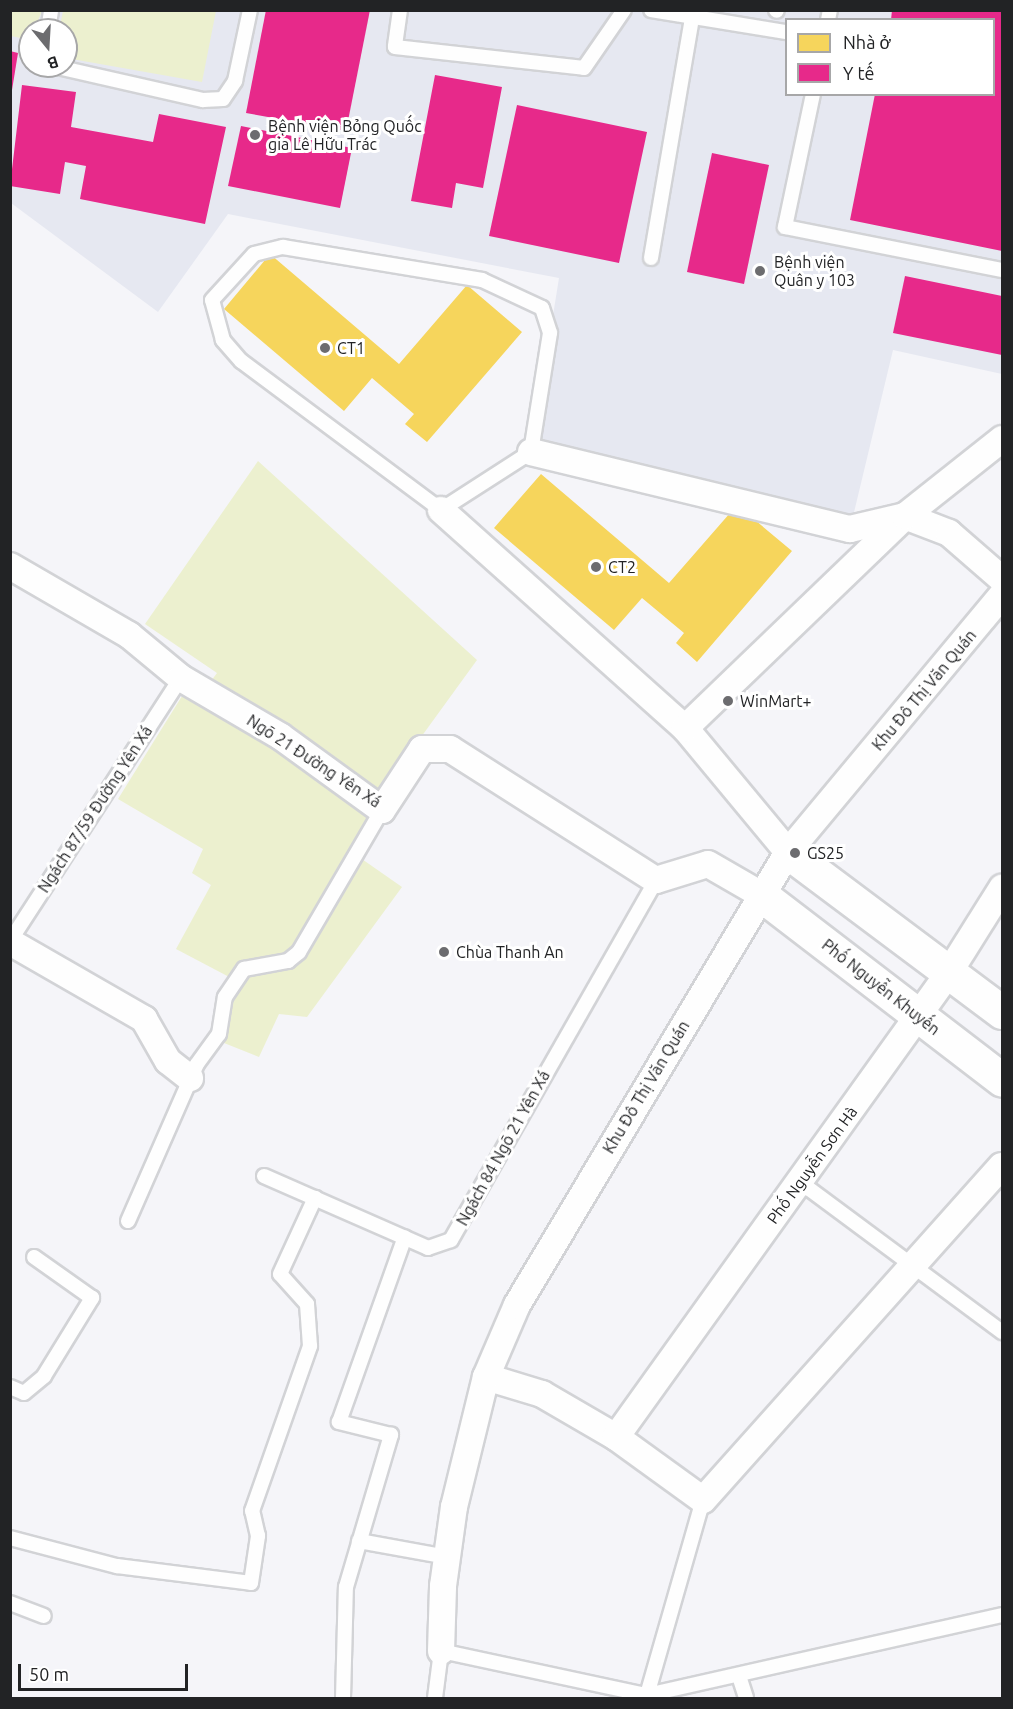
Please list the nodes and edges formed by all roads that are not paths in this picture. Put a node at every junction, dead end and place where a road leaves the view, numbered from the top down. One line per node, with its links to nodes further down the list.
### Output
1 (250, 10): 7 (lane)
2 (400, 10): 3 (lane)
3 (624, 10)
4 (651, 10): 5 (lane)
5 (692, 17): 6 (lane); 9 (lane)
6 (785, 32)
7 (78, 72)
8 (813, 96): 10 (lane)
9 (651, 258)
10 (1002, 270)
11 (1002, 439): 14 (street)
12 (531, 452): 13 (lane); 13 (lane); 14 (street)
13 (441, 510): 19 (street)
14 (905, 516): 16 (street); 19 (street)
15 (10, 566): 18 (street, Ngõ 21 Đường Yên Xá)
16 (1002, 579)
17 (1002, 595): 21 (street, Khu Đô Thị Văn Quán)
18 (181, 678): 20 (street, Ngõ 21 Đường Yên Xá); 25 (lane, Ngách 87/59 Đường Yên Xá)
19 (686, 728): 21 (street)
20 (382, 810): 22 (street, Ngõ 21 Đường Yên Xá); 29 (lane)
21 (789, 852): 24 (street, Khu Đô Thị Văn Quán); 26 (street)
22 (656, 880): 24 (street); 36 (lane, Ngách 84 Ngõ 21 Yên Xá)
23 (1002, 888): 26 (street, Phố Nguyễn Sơn Hà)
24 (760, 894): 28 (street, Phố Nguyễn Khuyến); 40 (street, Khu Đô Thị Văn Quán)
25 (10, 941): 29 (street)
26 (948, 974): 27 (street); 28 (street, Phố Nguyễn Sơn Hà)
27 (1002, 1012)
28 (918, 1016): 30 (street, Phố Nguyễn Khuyến); 33 (street, Phố Nguyễn Sơn Hà)
29 (190, 1078): 35 (lane)
30 (1002, 1080)
31 (1002, 1166): 38 (street)
32 (264, 1176): 34 (lane, Ngách 84 Ngõ 21 Yên Xá)
33 (800, 1182): 38 (lane); 42 (street, Phố Nguyễn Sơn Hà)
34 (315, 1198): 36 (lane, Ngách 84 Ngõ 21 Yên Xá); 44 (lane)
35 (128, 1221)
36 (405, 1237): 45 (lane)
37 (34, 1257): 41 (lane)
38 (917, 1267): 39 (lane); 43 (street)
39 (1002, 1332)
40 (486, 1377): 42 (street); 46 (street, Khu Đô Thị Văn Quán)
41 (10, 1388)
42 (616, 1437): 43 (street)
43 (703, 1500): 52 (lane)
44 (10, 1538)
45 (358, 1541): 46 (lane); 53 (lane)
46 (447, 1557): 50 (street, Khu Đô Thị Văn Quán)
47 (10, 1602): 49 (lane)
48 (1002, 1615): 51 (lane)
49 (44, 1616)
50 (441, 1651): 52 (lane); 54 (lane)
51 (739, 1676): 52 (lane); 55 (lane)
52 (647, 1695)
53 (343, 1698)
54 (435, 1698)
55 (746, 1698)

